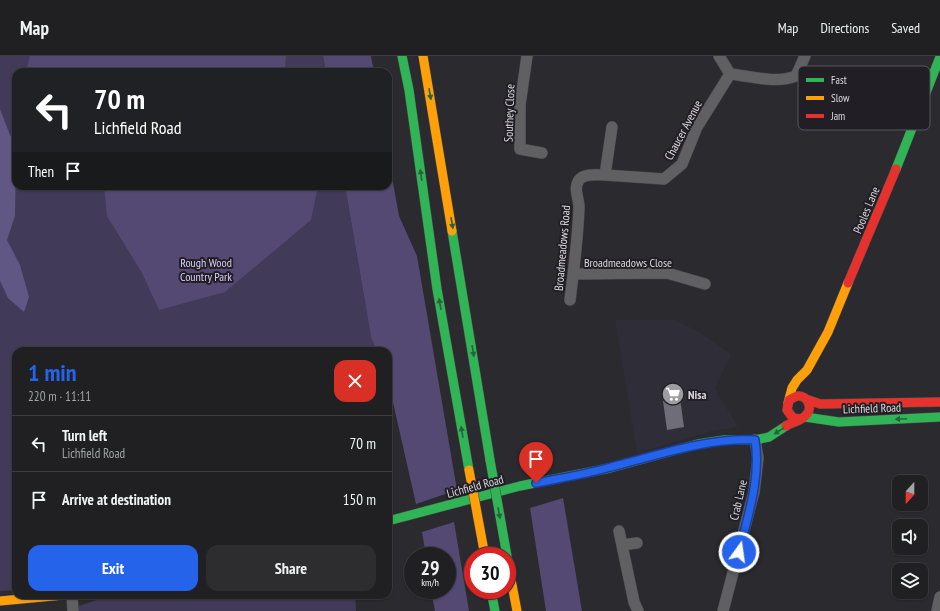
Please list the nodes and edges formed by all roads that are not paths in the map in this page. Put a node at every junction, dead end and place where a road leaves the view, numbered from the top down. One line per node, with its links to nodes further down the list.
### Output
1 (402, 56): 31 (main road, one-way to 1, bridge)
2 (423, 56): 32 (main road, one-way to 32, bridge)
3 (527, 56): 13 (street, Southey Close)
4 (719, 56): 9 (street)
5 (805, 56): 7 (street)
6 (940, 57): 10 (main road, Pooles Lane)
7 (800, 66)
8 (798, 72): 9 (street)
9 (730, 74): 14 (street, Chaucer Avenue)
10 (930, 83)
11 (612, 127): 14 (street)
12 (912, 130): 18 (main road, Pooles Lane)
13 (542, 153)
14 (605, 175): 15 (street, Broadmeadows Road)
15 (574, 274): 16 (street, Broadmeadows Close); 17 (street, Broadmeadows Road)
16 (705, 284)
17 (570, 300)
18 (807, 370): 19 (main road, Pooles Lane); 21 (main road, Pooles Lane)
19 (806, 399): 20 (main road, Lichfield Road); 21 (main road); 24 (main road)
20 (940, 402)
21 (788, 404): 22 (main road); 24 (main road)
22 (781, 414)
23 (940, 417): 24 (main road, Lichfield Road, one-way to 24)
24 (803, 418): 26 (main road, Lichfield Road, one-way to 26)
25 (764, 427): 26 (main road)
26 (755, 440): 27 (main road, Lichfield Road); 43 (street, Crab Lane)
27 (392, 520)
28 (619, 530): 30 (street)
29 (637, 543): 30 (street)
30 (622, 545): 42 (street)
31 (483, 547)
32 (505, 547)
33 (940, 597): 44 (street)
34 (27, 599): 38 (main road)
35 (72, 599): 39 (street)
36 (493, 599): 40 (main road)
37 (515, 599): 41 (main road)
38 (0, 602)
39 (73, 611)
40 (495, 611)
41 (517, 611)
42 (638, 611)
43 (723, 611)
44 (937, 611)

